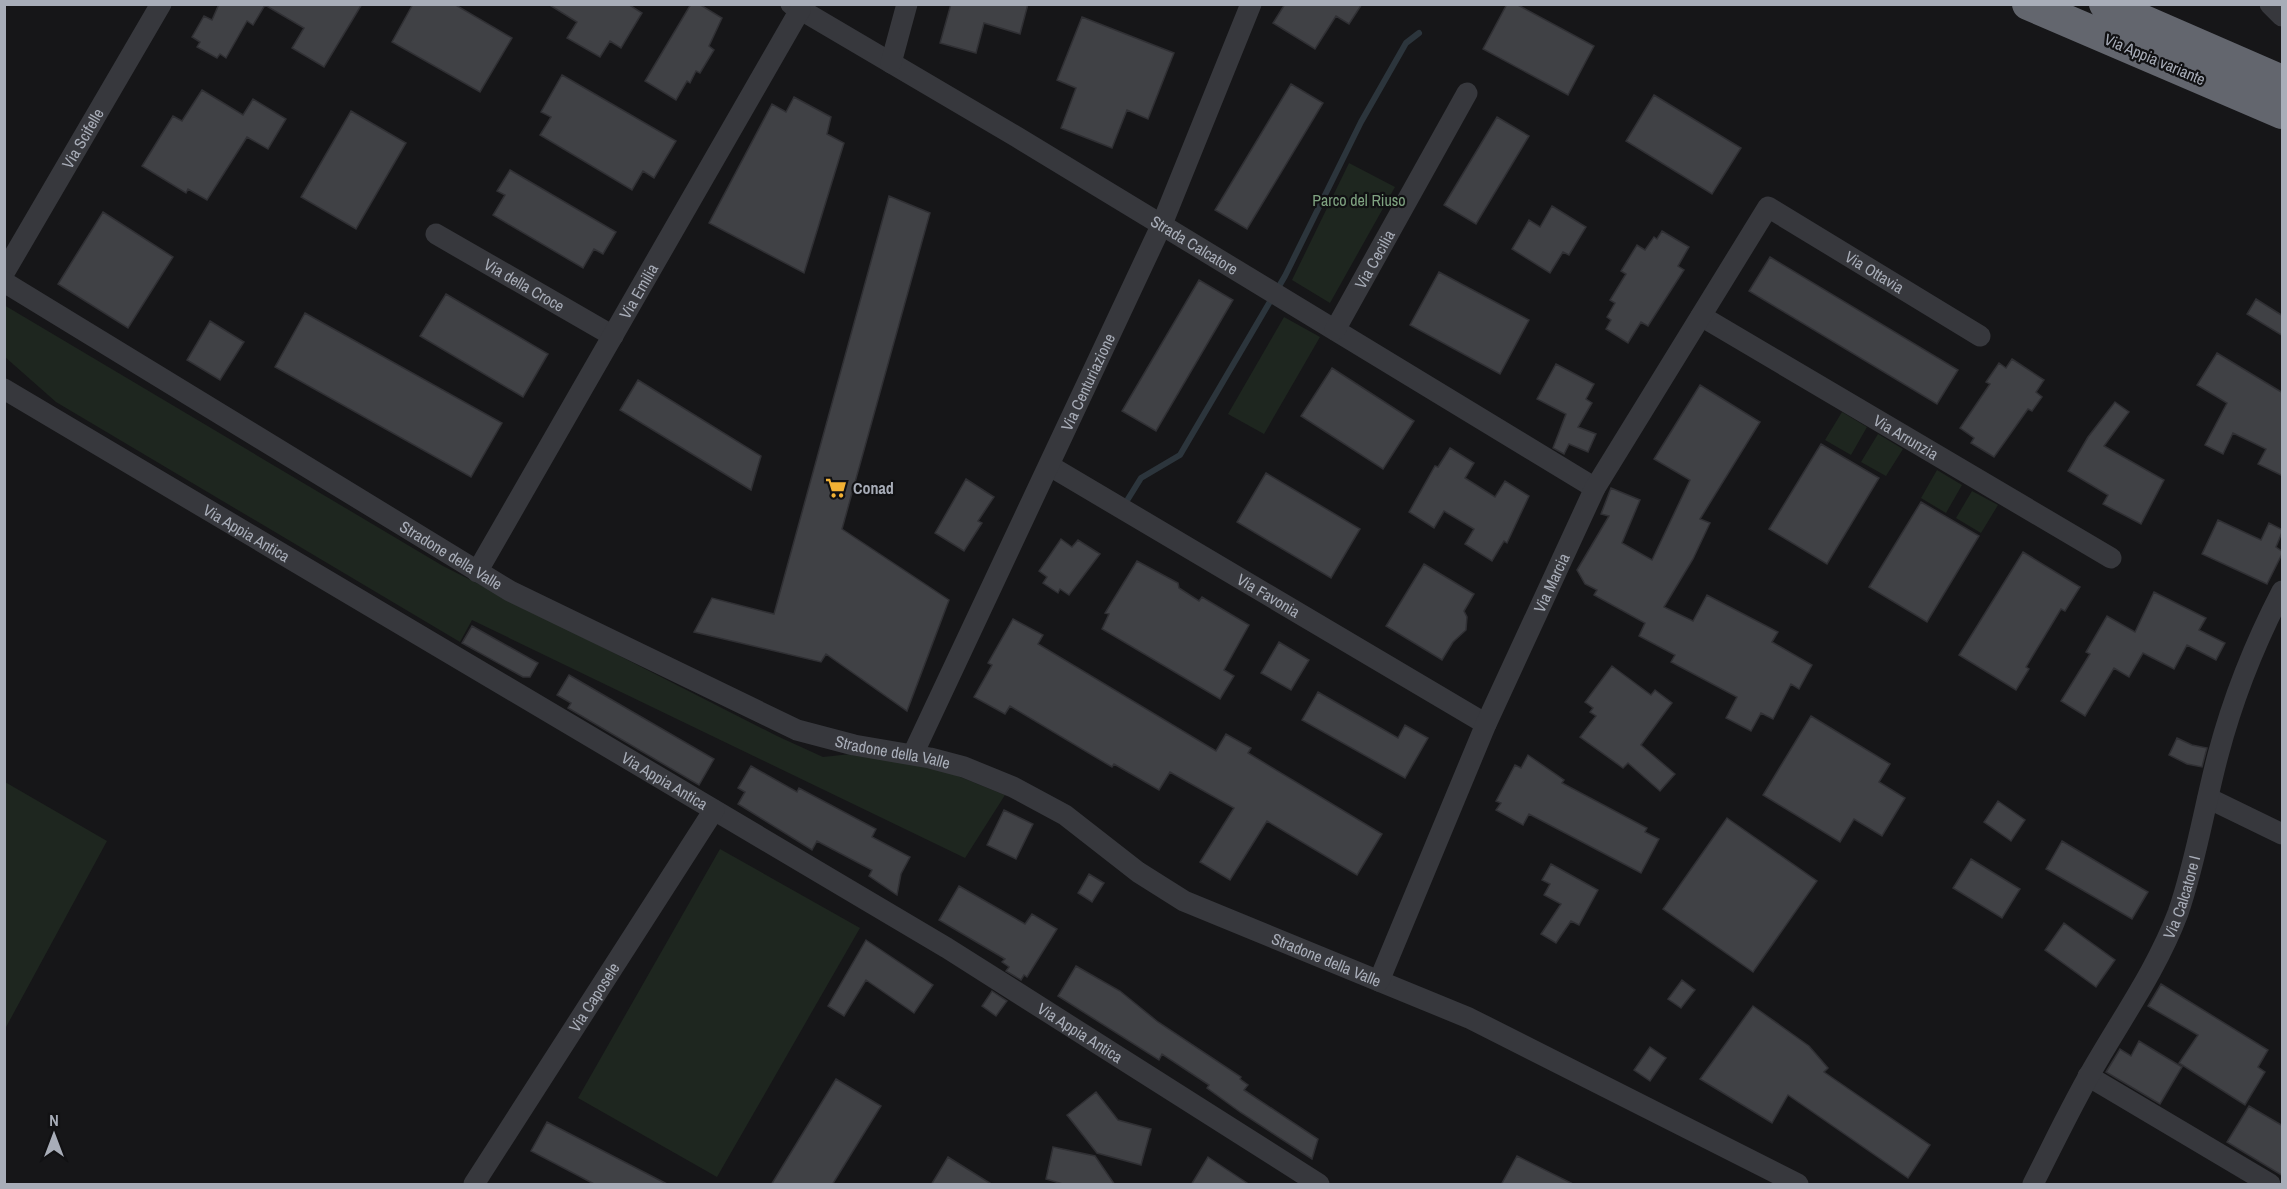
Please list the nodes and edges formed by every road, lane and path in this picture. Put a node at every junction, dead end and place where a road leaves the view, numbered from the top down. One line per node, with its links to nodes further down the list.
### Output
1 (162, 4): 16 (street, Via Scifelle)
2 (908, 4): 9 (street)
3 (1251, 4): 14 (street, Via Centuriazione)
4 (2028, 4): 12 (highway, Via Appia variante)
5 (2105, 4): 10 (highway, Via Appia variante)
6 (2270, 4): 8 (street)
7 (796, 7): 9 (street, Strada Calcatore); 20 (street, Via Emilia)
8 (2283, 16)
9 (891, 63): 14 (street, Strada Calcatore)
10 (2283, 81)
11 (1467, 93): 19 (street, Via Cecilia)
12 (2283, 113)
13 (1768, 207): 18 (street, Via Marcia); 21 (street, Via Ottavia)
14 (1162, 224): 19 (street, Strada Calcatore); 24 (street, Via Centuriazione)
15 (436, 234): 20 (street, Via della Croce)
16 (4, 273)
17 (4, 282): 27 (street, Stradone della Valle)
18 (1701, 316): 25 (street, Via Marcia); 26 (street, Via Arrunzia)
19 (1335, 330): 25 (street, Strada Calcatore)
20 (613, 336): 27 (street, Via Emilia)
21 (1980, 336)
22 (4, 378): 23 (street)
23 (12, 394): 32 (street, Via Appia Antica)
24 (1050, 466): 29 (street, Via Favonia); 30 (street, Via Centuriazione)
25 (1595, 488): 29 (street, Via Marcia)
26 (2111, 558)
27 (477, 572): 30 (street, Stradone della Valle)
28 (2283, 591): 31 (street, Via Calcatore I)
29 (1486, 724): 34 (street, Via Marcia)
30 (913, 754): 34 (street, Stradone della Valle)
31 (2208, 798): 33 (street); 35 (street, Via Calcatore I)
32 (714, 810): 36 (street, Via Caposele); 37 (street, Via Appia Antica)
33 (2283, 834)
34 (1379, 981): 38 (street, Stradone della Valle)
35 (2088, 1076): 39 (street, Via Calcatore I); 40 (street)
36 (474, 1185)
37 (1319, 1185)
38 (1798, 1185)
39 (2033, 1185)
40 (2270, 1185)

